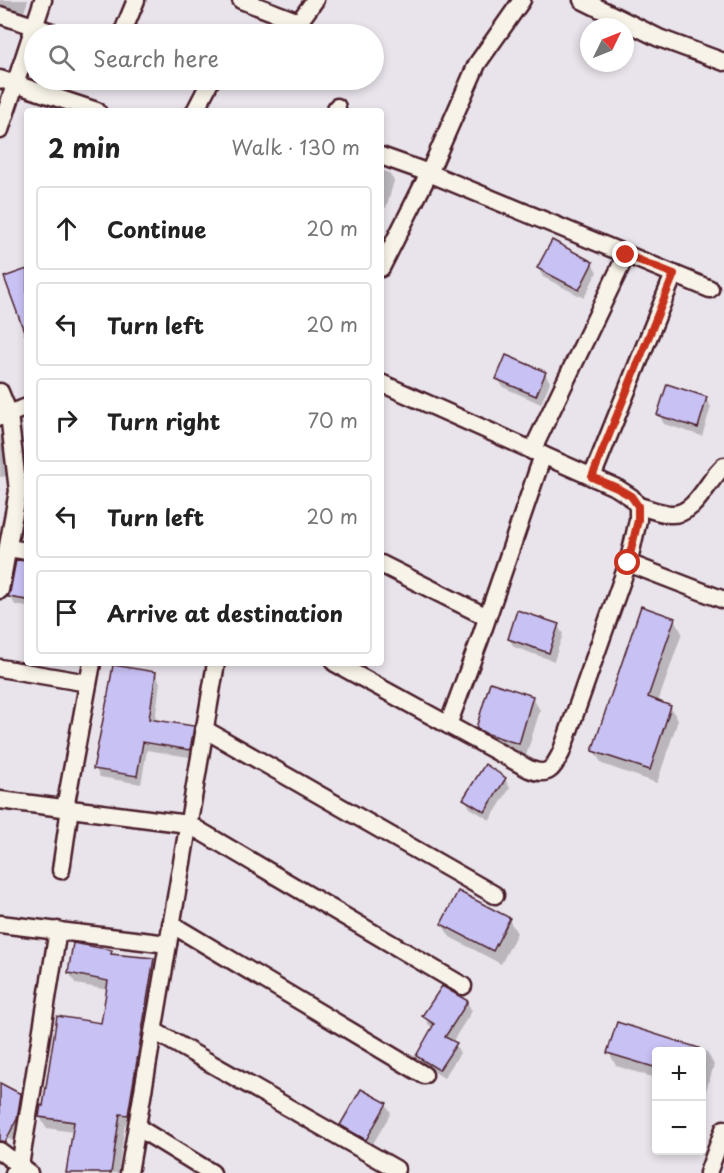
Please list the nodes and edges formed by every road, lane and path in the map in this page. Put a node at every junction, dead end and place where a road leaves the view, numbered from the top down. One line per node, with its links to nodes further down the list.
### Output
1 (43, 0): 10 (street)
2 (136, 0): 11 (street)
3 (241, 0): 8 (street)
4 (315, 0): 8 (street)
5 (522, 0): 23 (street)
6 (582, 0): 14 (street)
7 (0, 15): 9 (street)
8 (299, 22): 12 (street)
9 (28, 24)
10 (35, 24)
11 (126, 24)
12 (297, 24)
13 (24, 48): 15 (street)
14 (724, 62)
15 (8, 82): 16 (street); 21 (street)
16 (24, 87)
17 (33, 90): 19 (street)
18 (206, 90): 20 (street)
19 (88, 108)
20 (197, 108)
21 (0, 130)
22 (384, 157): 23 (street)
23 (429, 173): 24 (street); 25 (street)
24 (626, 255): 26 (street); 32 (street)
25 (384, 262)
26 (674, 274): 27 (street); 34 (street)
27 (710, 289)
28 (384, 385): 32 (street)
29 (0, 392): 31 (street)
30 (24, 408): 31 (street)
31 (5, 416): 35 (street)
32 (538, 453): 34 (street); 43 (street)
33 (724, 466): 36 (street)
34 (592, 477): 36 (street)
35 (23, 492): 37 (street)
36 (638, 506): 39 (street)
37 (8, 549): 38 (street); 41 (street)
38 (24, 552)
39 (628, 563): 42 (street); 49 (street)
40 (384, 566): 43 (street)
41 (0, 590)
42 (724, 600)
43 (487, 617): 49 (street)
44 (91, 666): 48 (street)
45 (215, 666): 50 (street)
46 (340, 666): 49 (street)
47 (0, 668): 48 (street)
48 (88, 683): 52 (street)
49 (448, 725)
50 (204, 729): 53 (street); 55 (street)
51 (0, 800): 52 (street)
52 (67, 808): 53 (street); 54 (street)
53 (188, 824): 57 (street); 60 (street)
54 (62, 870)
55 (495, 895)
56 (0, 924): 58 (street)
57 (171, 924): 59 (street); 62 (street)
58 (58, 930): 59 (street); 67 (street)
59 (168, 944): 61 (street)
60 (463, 986)
61 (154, 1030): 63 (street); 66 (street)
62 (424, 1075)
63 (137, 1127): 68 (street); 69 (street)
64 (724, 1129): 70 (street)
65 (0, 1151): 67 (street)
66 (396, 1169)
67 (21, 1171)
68 (129, 1173)
69 (212, 1173)
70 (708, 1173)

